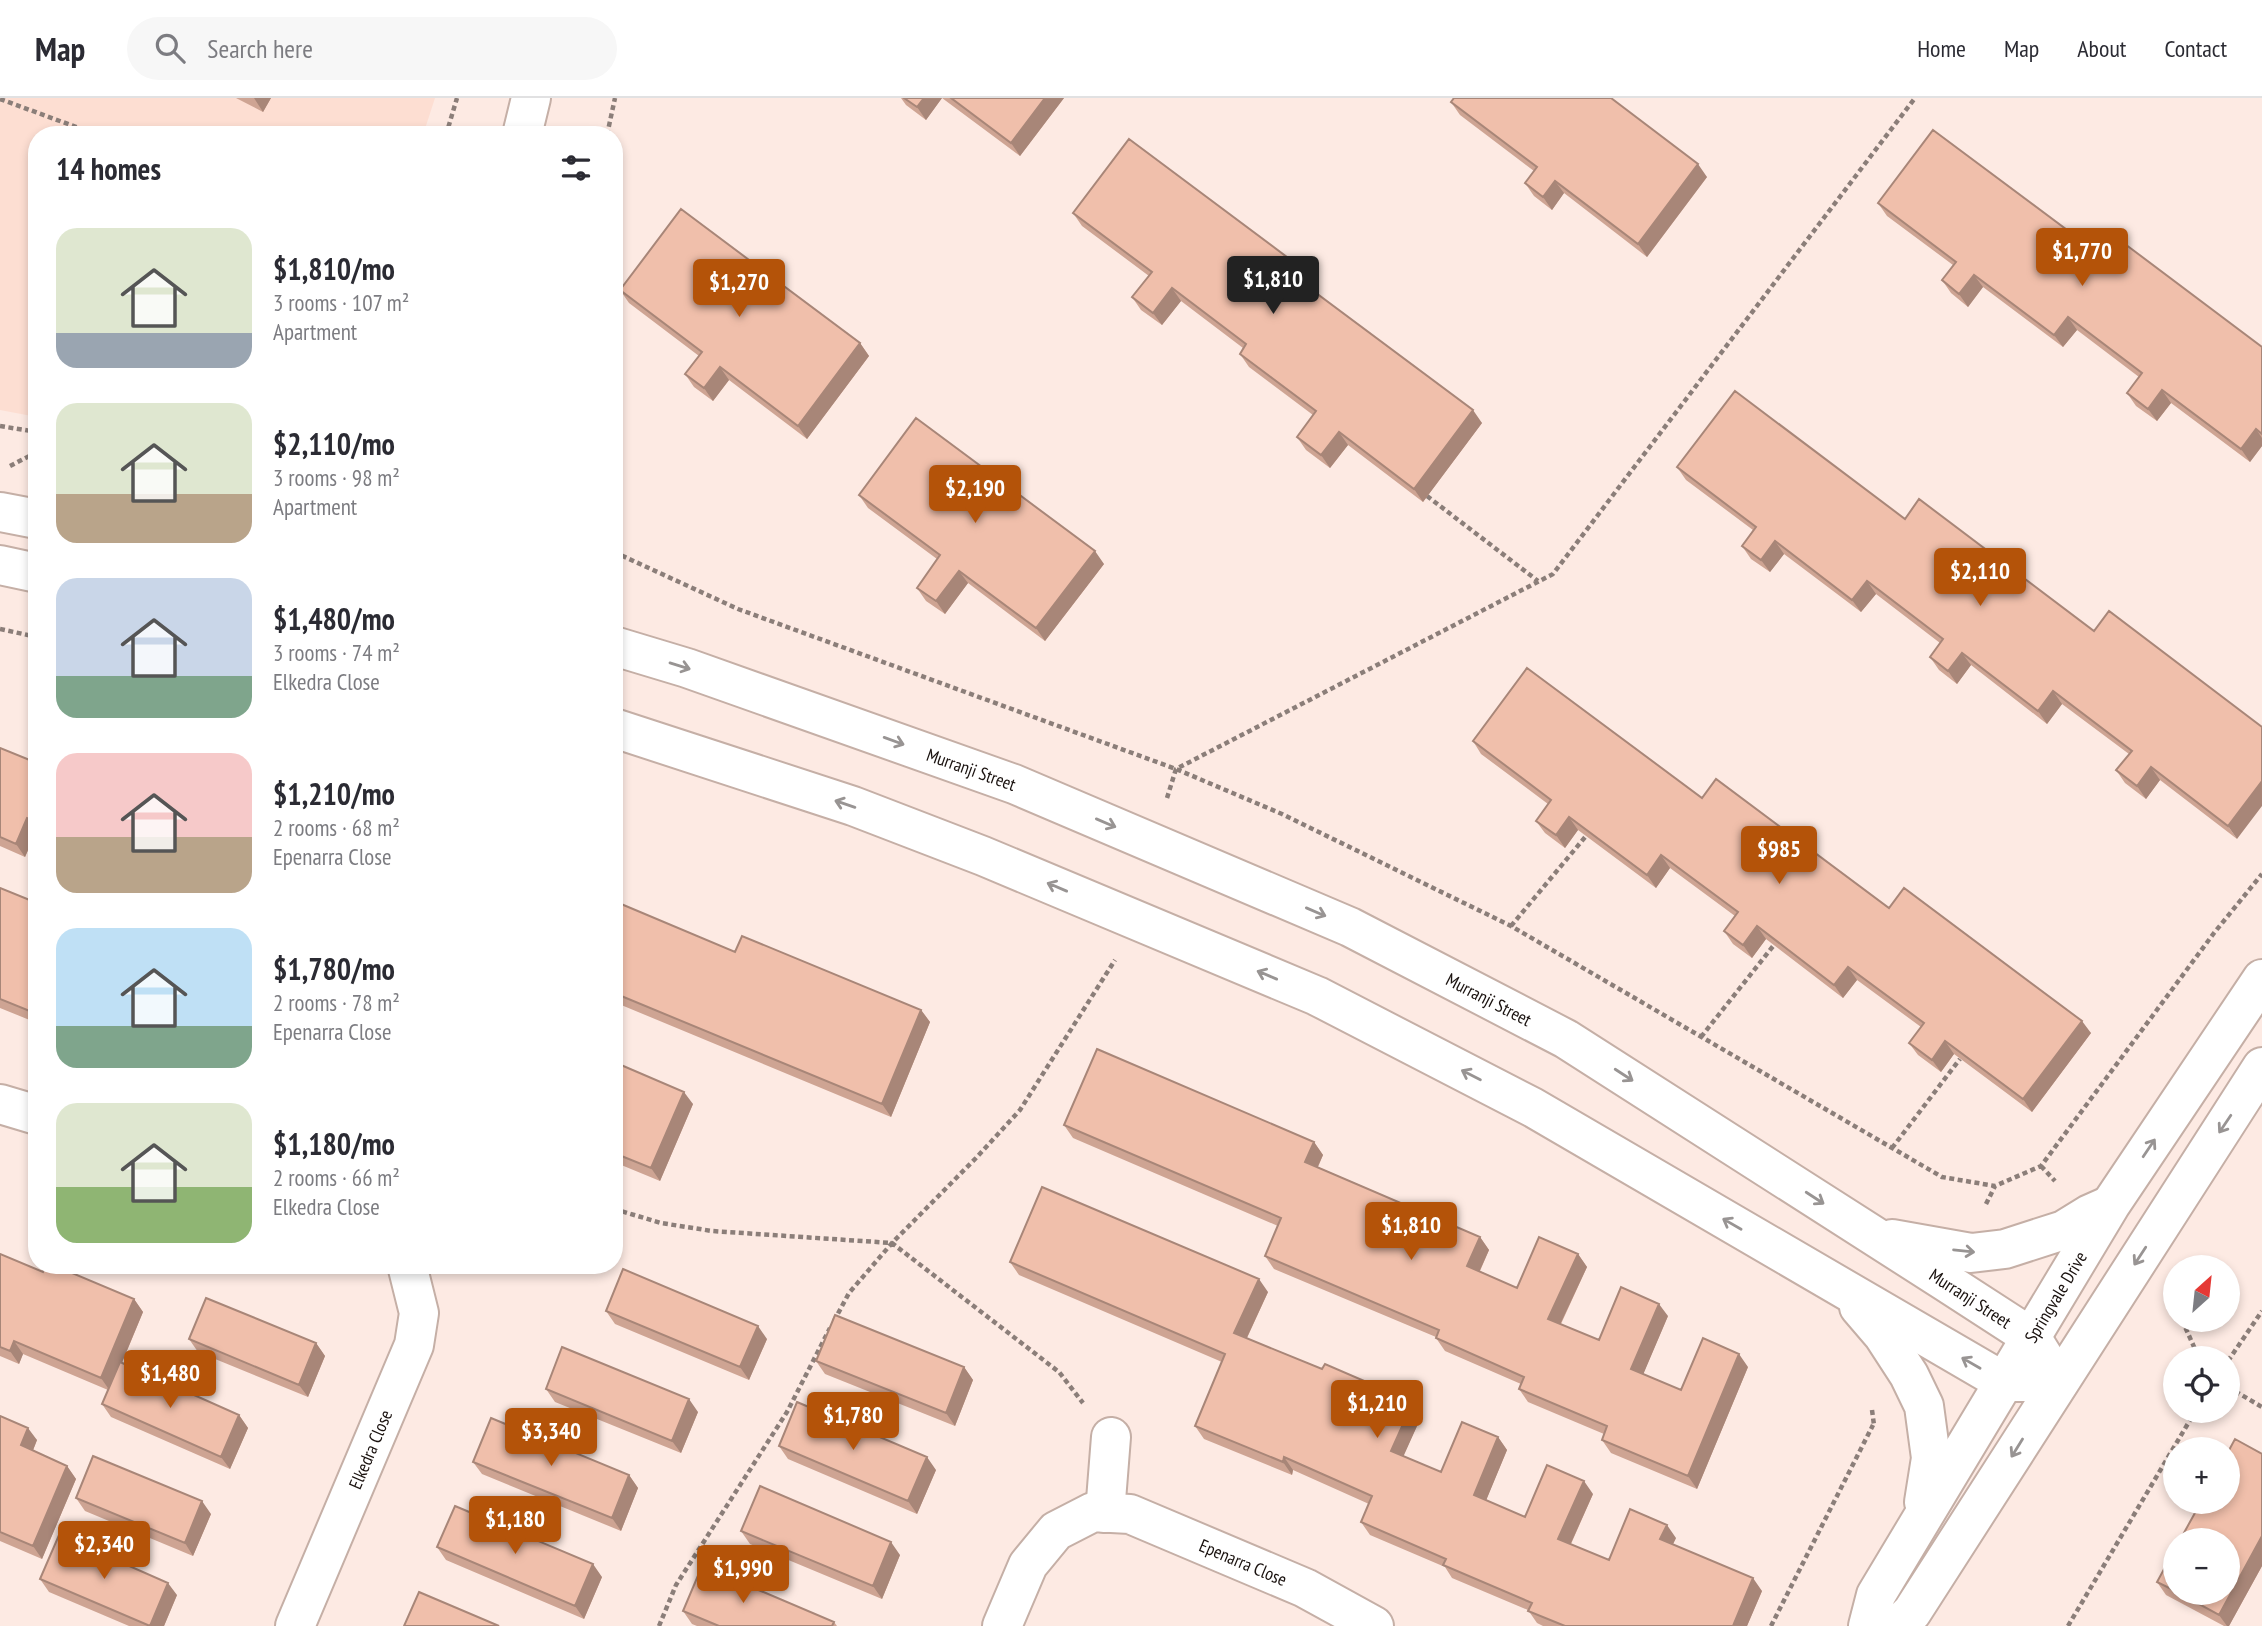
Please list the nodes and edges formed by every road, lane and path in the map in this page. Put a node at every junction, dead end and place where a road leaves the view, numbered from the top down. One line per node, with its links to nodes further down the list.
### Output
1 (457, 98): 7 (path)
2 (531, 98): 8 (street)
3 (615, 98): 9 (path)
4 (1915, 98): 20 (path)
5 (0, 99): 6 (path)
6 (74, 126)
7 (449, 126)
8 (524, 126)
9 (609, 126)
10 (0, 425): 11 (path)
11 (28, 430)
12 (28, 457): 13 (path)
13 (2, 470)
14 (1427, 496): 20 (path)
15 (0, 512): 16 (street)
16 (28, 517)
17 (623, 556): 25 (path)
18 (0, 565): 19 (street)
19 (28, 571)
20 (1538, 581): 25 (path)
21 (0, 629): 22 (path)
22 (28, 635)
23 (623, 649): 40 (street, Murranji Street, one-way to 40)
24 (623, 731): 43 (street, one-way to 24)
25 (1176, 769): 28 (path)
26 (1586, 836): 28 (path)
27 (2262, 874): 37 (path)
28 (1511, 926): 32 (path)
29 (1774, 945): 32 (path)
30 (1120, 953): 41 (path)
31 (2262, 979): 38 (street, Springvale Drive, one-way to 31)
32 (1701, 1037): 37 (path)
33 (1960, 1059): 37 (path)
34 (2262, 1067): 48 (street, one-way to 48)
35 (0, 1104): 36 (street)
36 (28, 1112)
37 (1892, 1148)
38 (2111, 1204): 40 (street, one-way to 38); 45 (street, Springvale Drive)
39 (623, 1212): 41 (path)
40 (1873, 1235): 45 (street, Murranji Street)
41 (892, 1243): 54 (path); 58 (path)
42 (412, 1274): 57 (street, Elkedra Close)
43 (1844, 1289): 47 (street, one-way to 43); 56 (street)
44 (2262, 1311): 46 (path)
45 (2031, 1337): 47 (street, Springvale Drive); 48 (street, Murranji Street)
46 (2238, 1346)
47 (2004, 1382): 48 (street); 56 (street, Springvale Drive)
48 (2059, 1382): 62 (street, one-way to 62)
49 (2240, 1394): 51 (path)
50 (1871, 1403): 53 (path)
51 (2262, 1407)
52 (2188, 1423): 63 (path)
53 (1874, 1425)
54 (1111, 1437): 55 (street)
55 (1105, 1513): 59 (street, Epenarra Close); 60 (street, Epenarra Close)
56 (1922, 1518): 61 (street, Springvale Drive)
57 (295, 1626)
58 (659, 1626)
59 (1002, 1626)
60 (1374, 1626)
61 (1868, 1626)
62 (1898, 1626)
63 (2068, 1626)

